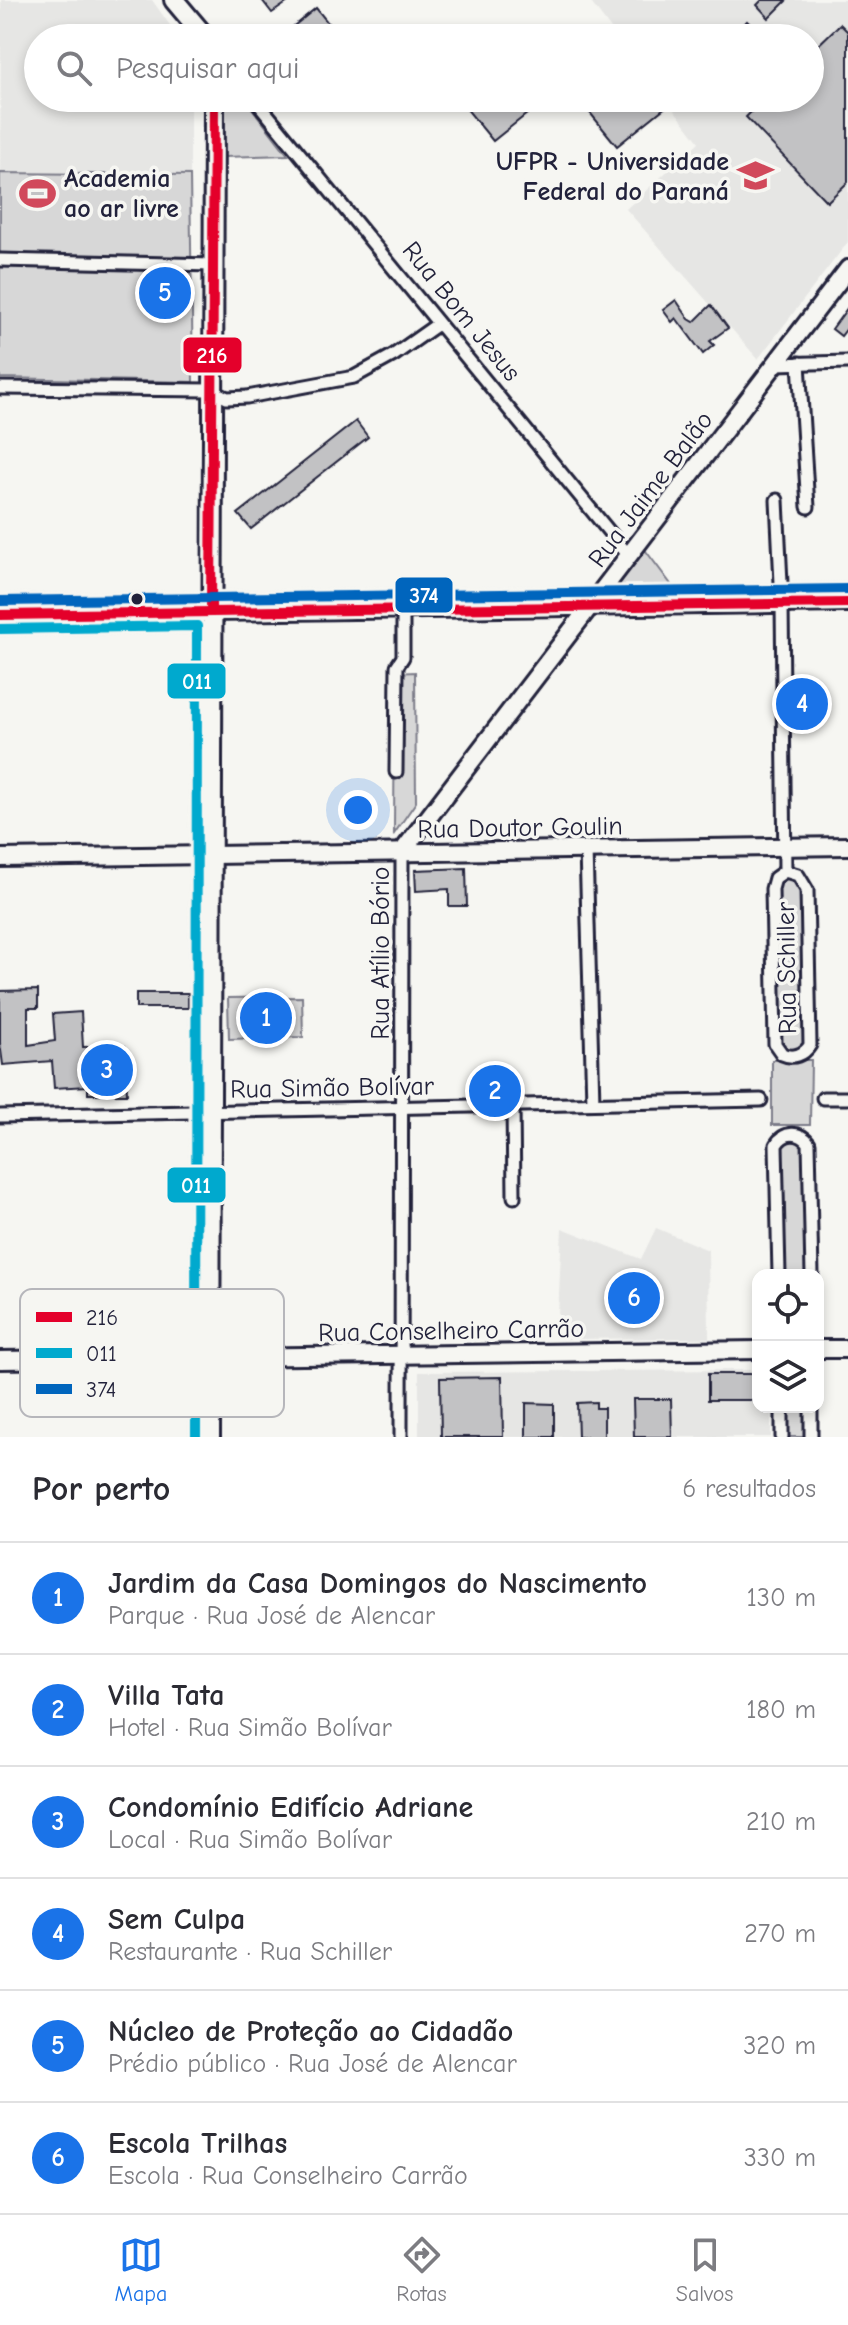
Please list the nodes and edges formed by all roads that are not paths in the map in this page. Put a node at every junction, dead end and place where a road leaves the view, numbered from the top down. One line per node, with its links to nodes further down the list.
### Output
1 (174, 0): 2 (main road)
2 (194, 24)
3 (214, 112): 6 (main road)
4 (265, 112): 8 (street, Rua Bom Jesus)
5 (0, 260): 6 (street)
6 (213, 265): 13 (main road)
7 (848, 269): 11 (street, Rua Jaime Balão)
8 (438, 324): 13 (street); 16 (street, Rua Bom Jesus)
9 (848, 362): 10 (street)
10 (799, 363): 11 (street); 15 (street)
11 (776, 364): 16 (street, Rua Jaime Balão)
12 (0, 388): 13 (street)
13 (211, 390): 22 (main road)
14 (777, 500): 18 (street, Rua Schiller)
15 (808, 507)
16 (629, 556): 20 (street, Rua Jaime Balão)
17 (848, 603): 18 (street)
18 (782, 604): 20 (street); 27 (street, Rua Schiller)
19 (551, 607): 20 (street); 21 (street); 24 (street)
20 (590, 607): 24 (street, Rua Jaime Balão)
21 (403, 609): 22 (street); 25 (street)
22 (211, 612): 23 (main road); 30 (main road)
23 (0, 615)
24 (560, 646): 29 (street, Rua Jaime Balão)
25 (396, 772)
26 (848, 846): 27 (street, Rua Doutor Goulin)
27 (785, 847): 28 (street, Rua Doutor Goulin); 32 (street, Rua Schiller)
28 (586, 850): 29 (street, Rua Doutor Goulin); 36 (street)
29 (402, 852): 30 (street, Rua Doutor Goulin); 38 (street, Rua Atílio Bório)
30 (211, 855): 31 (street, Rua Doutor Goulin); 39 (main road)
31 (0, 858)
32 (785, 871): 32 (street, Rua Schiller)
33 (823, 1098): 34 (street)
34 (848, 1098)
35 (761, 1100): 36 (street, Rua Simão Bolívar)
36 (593, 1103): 37 (street, Rua Simão Bolívar)
37 (513, 1105): 38 (street, Rua Simão Bolívar); 41 (street)
38 (402, 1107): 39 (street, Rua Simão Bolívar); 48 (street, Rua Atílio Bório)
39 (211, 1111): 40 (street, Rua Simão Bolívar); 44 (main road)
40 (0, 1116)
41 (514, 1197)
42 (779, 1269): 43 (street)
43 (812, 1269)
44 (210, 1289)
45 (824, 1349): 46 (street)
46 (848, 1349)
47 (752, 1350): 48 (street, Rua Conselheiro Carrão)
48 (401, 1355): 49 (street, Rua Conselheiro Carrão); 54 (street, Rua Atílio Bório)
49 (284, 1357)
50 (0, 1360): 51 (street, Rua Conselheiro Carrão)
51 (20, 1360)
52 (782, 1413): 55 (street)
53 (811, 1413): 56 (street)
54 (401, 1437)
55 (782, 1437)
56 (811, 1437)

